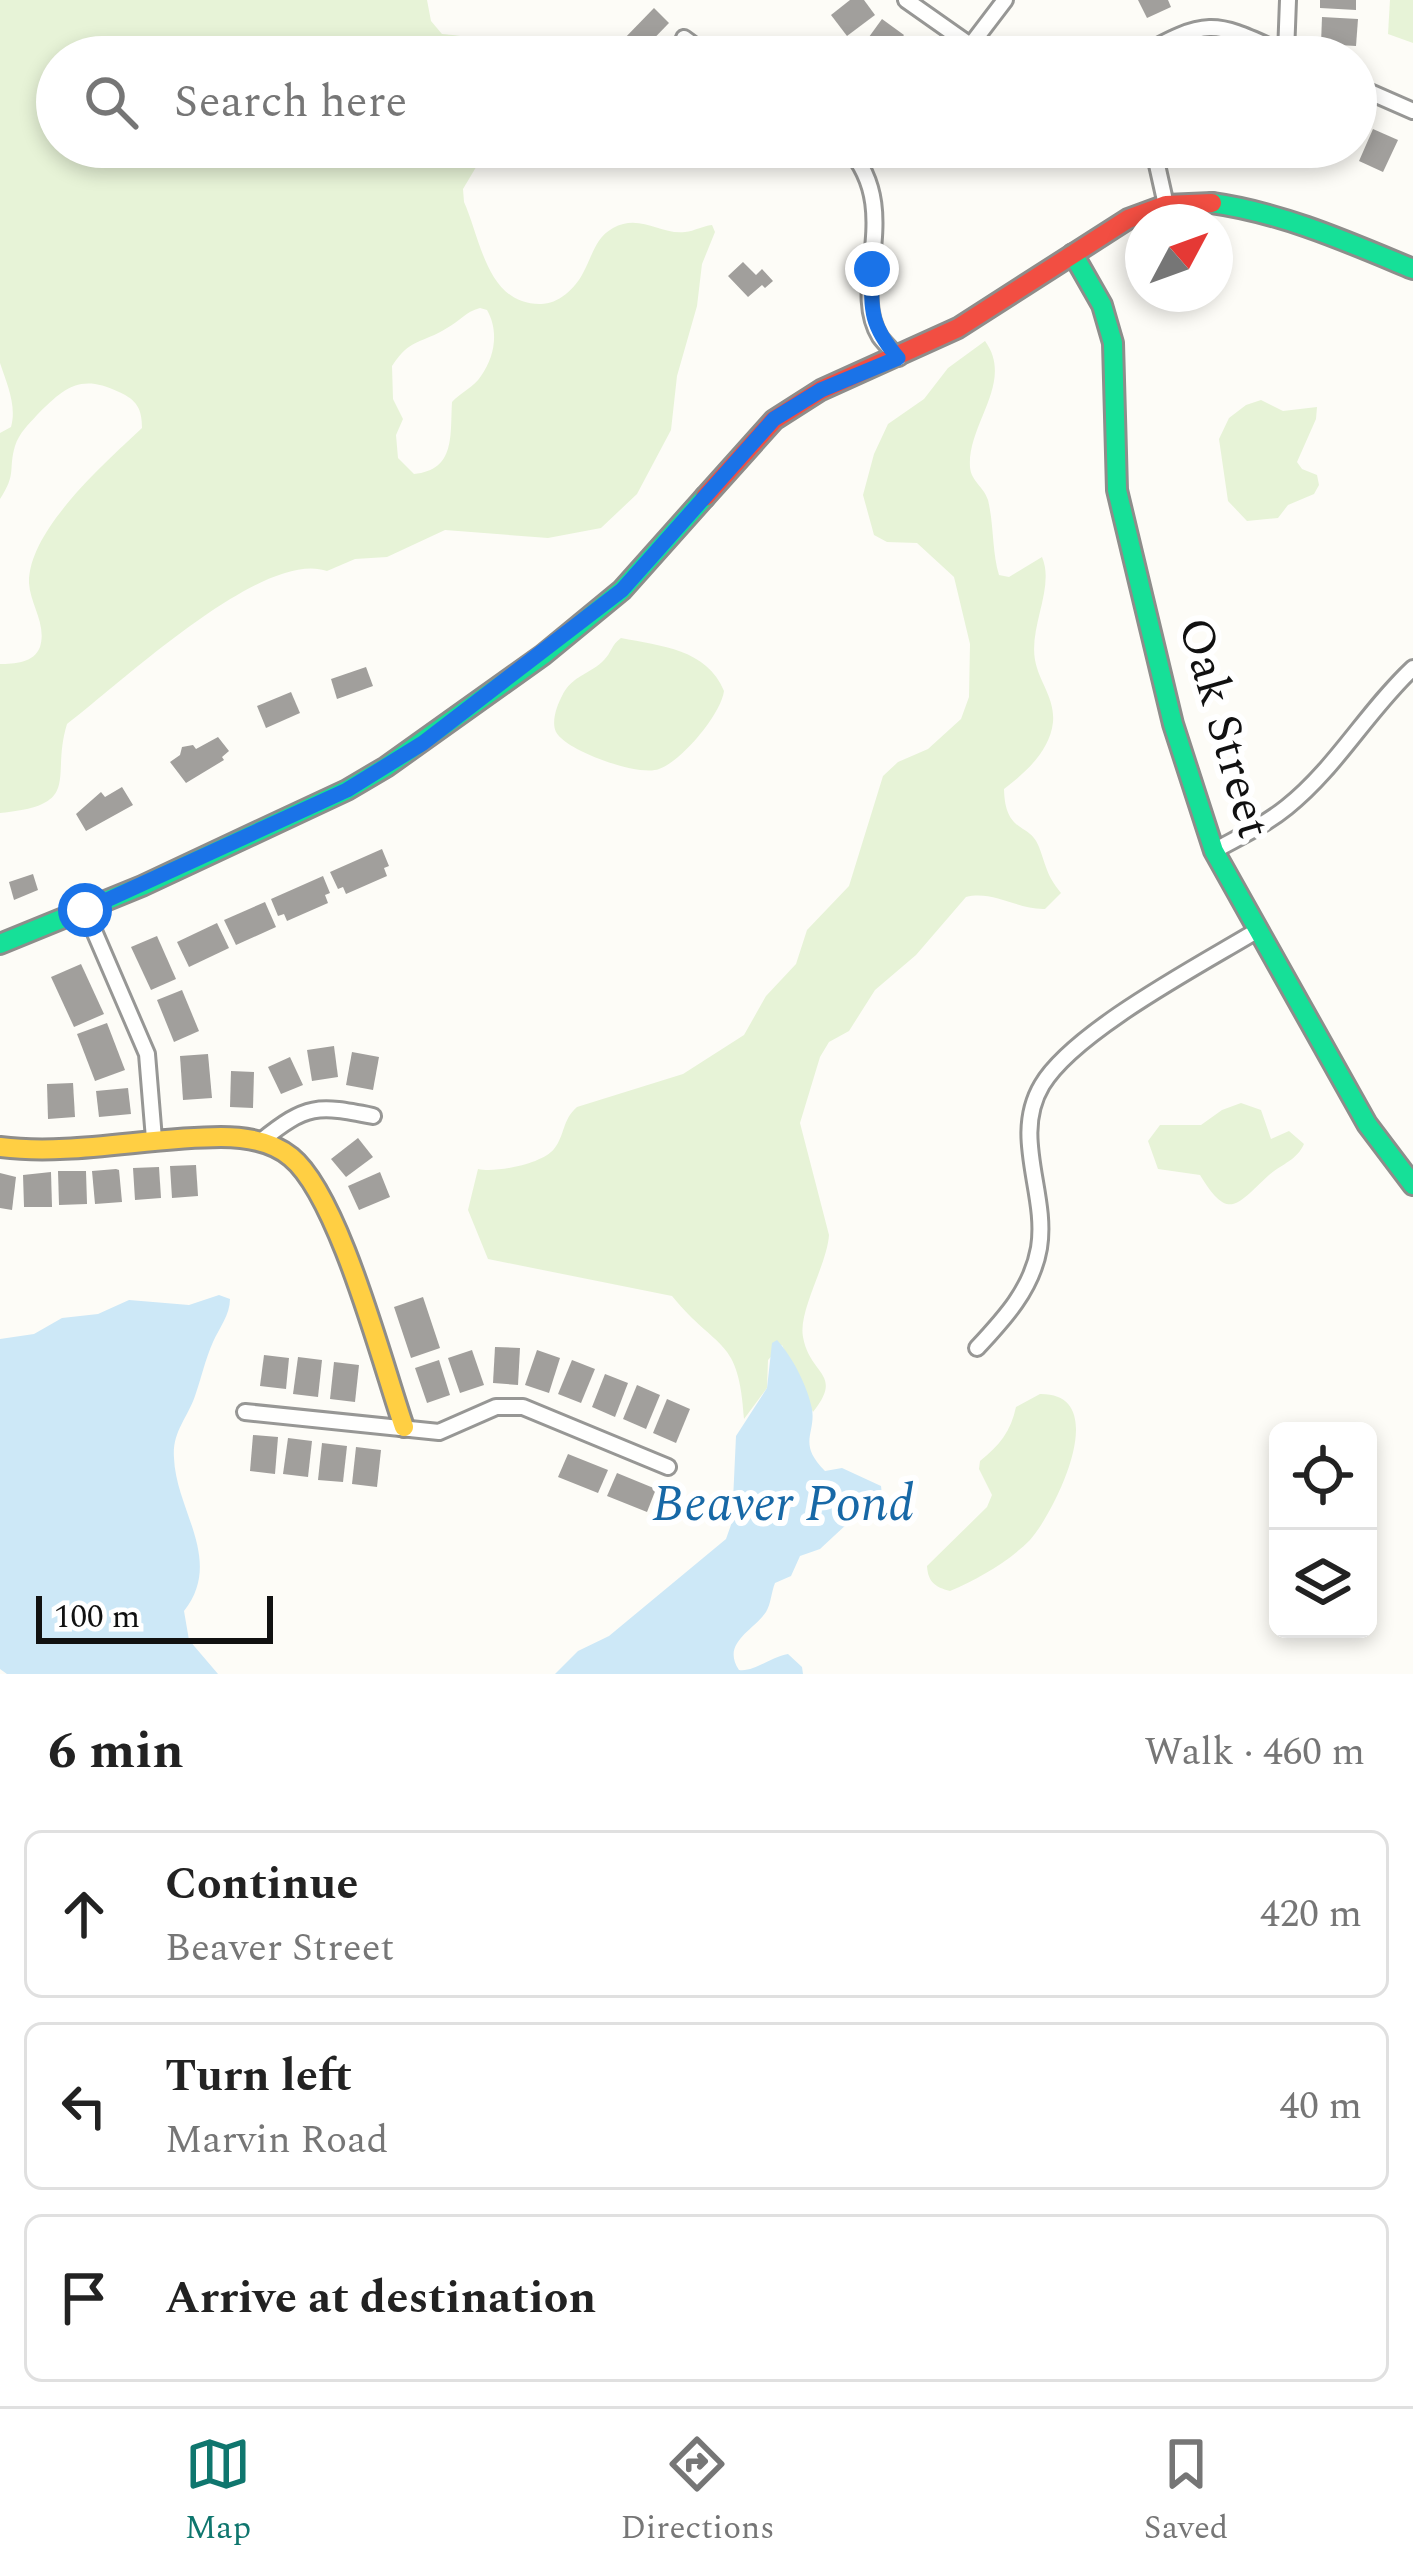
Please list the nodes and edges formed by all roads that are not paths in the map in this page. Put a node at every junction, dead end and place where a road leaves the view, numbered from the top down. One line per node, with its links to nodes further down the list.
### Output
1 (906, 0): 4 (street)
2 (1005, 0): 5 (street)
3 (1288, 0): 8 (street)
4 (956, 36)
5 (978, 36)
6 (1177, 36): 7 (street)
7 (1244, 36)
8 (1289, 36)
9 (1377, 95): 10 (street)
10 (1413, 110)
11 (860, 168): 20 (street)
12 (1158, 168): 13 (street)
13 (1166, 204)
14 (1179, 204): 15 (street)
15 (1218, 204)
16 (1233, 206): 19 (street)
17 (1125, 221): 18 (street)
18 (1073, 254): 20 (street); 22 (street, Oak Street)
19 (1413, 269)
20 (898, 358): 23 (street)
21 (1413, 668): 22 (street)
22 (1214, 851): 24 (street, Oak Street)
23 (85, 910): 25 (street); 27 (street)
24 (1258, 930): 30 (street, Oak Street); 31 (street)
25 (0, 944)
26 (373, 1116): 28 (street)
27 (154, 1139): 28 (street); 29 (street)
28 (261, 1141): 33 (street)
29 (0, 1147)
30 (1413, 1185)
31 (977, 1348)
32 (245, 1412): 33 (street)
33 (404, 1427): 34 (street)
34 (668, 1467)

